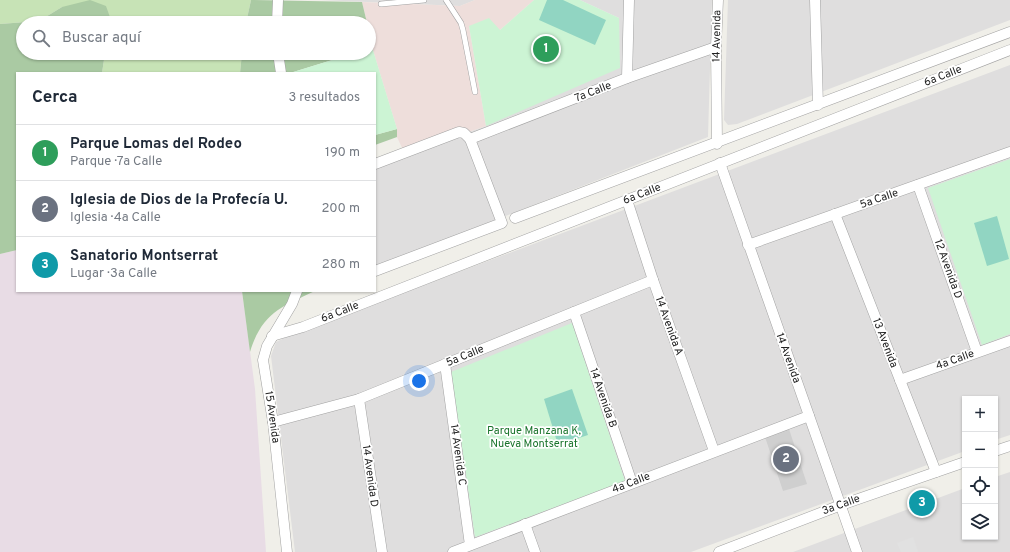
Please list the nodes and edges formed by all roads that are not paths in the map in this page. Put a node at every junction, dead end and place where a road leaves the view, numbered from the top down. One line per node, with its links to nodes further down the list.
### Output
1 (278, 0): 8 (street)
2 (424, 0): 7 (lane)
3 (446, 0): 15 (lane)
4 (629, 0): 14 (street)
5 (718, 0): 10 (street, 14 Avenida)
6 (815, 0): 16 (street)
7 (381, 4)
8 (277, 16)
9 (1010, 32): 16 (street, 6a Calle)
10 (716, 47): 14 (street, 7a Calle); 18 (street, 14 Avenida)
11 (1010, 50): 21 (street, 6a Calle)
12 (279, 60): 13 (street)
13 (280, 72)
14 (627, 78): 17 (street, 7a Calle)
15 (475, 92)
16 (818, 105): 18 (street, 6a Calle)
17 (470, 139): 20 (street); 27 (street)
18 (717, 144): 25 (street, 6a Calle)
19 (1010, 152): 22 (street, 5a Calle)
20 (376, 164)
21 (720, 164): 23 (street, 6a Calle); 26 (street, 14 Avenida)
22 (918, 185): 24 (street, 5a Calle); 33 (street, 12 Avenida D)
23 (627, 200): 28 (street, 14 Avenida A); 31 (street, 6a Calle)
24 (835, 214): 26 (street, 5a Calle); 35 (street, 13 Avenida)
25 (515, 218)
26 (748, 245): 37 (street, 14 Avenida)
27 (376, 271)
28 (653, 280): 30 (street, 5a Calle); 41 (street, 14 Avenida A)
29 (297, 292): 31 (street, 15 Avenida)
30 (574, 312): 34 (street, 5a Calle); 44 (street, 14 Avenida B)
31 (272, 336): 38 (street, 15 Avenida)
32 (1010, 341): 33 (street, 4a Calle)
33 (977, 352): 35 (street, 4a Calle)
34 (445, 364): 36 (street, 5a Calle); 47 (street, 14 Avenida C)
35 (900, 380): 43 (street, 13 Avenida)
36 (359, 399): 38 (street, 5a Calle); 50 (street, 14 Avenida D)
37 (809, 416): 41 (street, 4a Calle); 45 (street, 14 Avenida)
38 (273, 422): 49 (street, 15 Avenida)
39 (1010, 446): 40 (street)
40 (998, 450)
41 (714, 451): 44 (street, 4a Calle)
42 (962, 463): 43 (street, 3a Calle)
43 (936, 472): 45 (street, 3a Calle)
44 (632, 483): 46 (street, 4a Calle)
45 (841, 505): 48 (street, 3a Calle); 54 (street, 14 Avenida)
46 (525, 524): 47 (street, 4a Calle); 52 (street)
47 (470, 545): 51 (street, 4a Calle)
48 (737, 549): 53 (street, 3a Calle)
49 (286, 552)
50 (382, 552)
51 (453, 552)
52 (536, 552)
53 (719, 552)
54 (857, 552)

